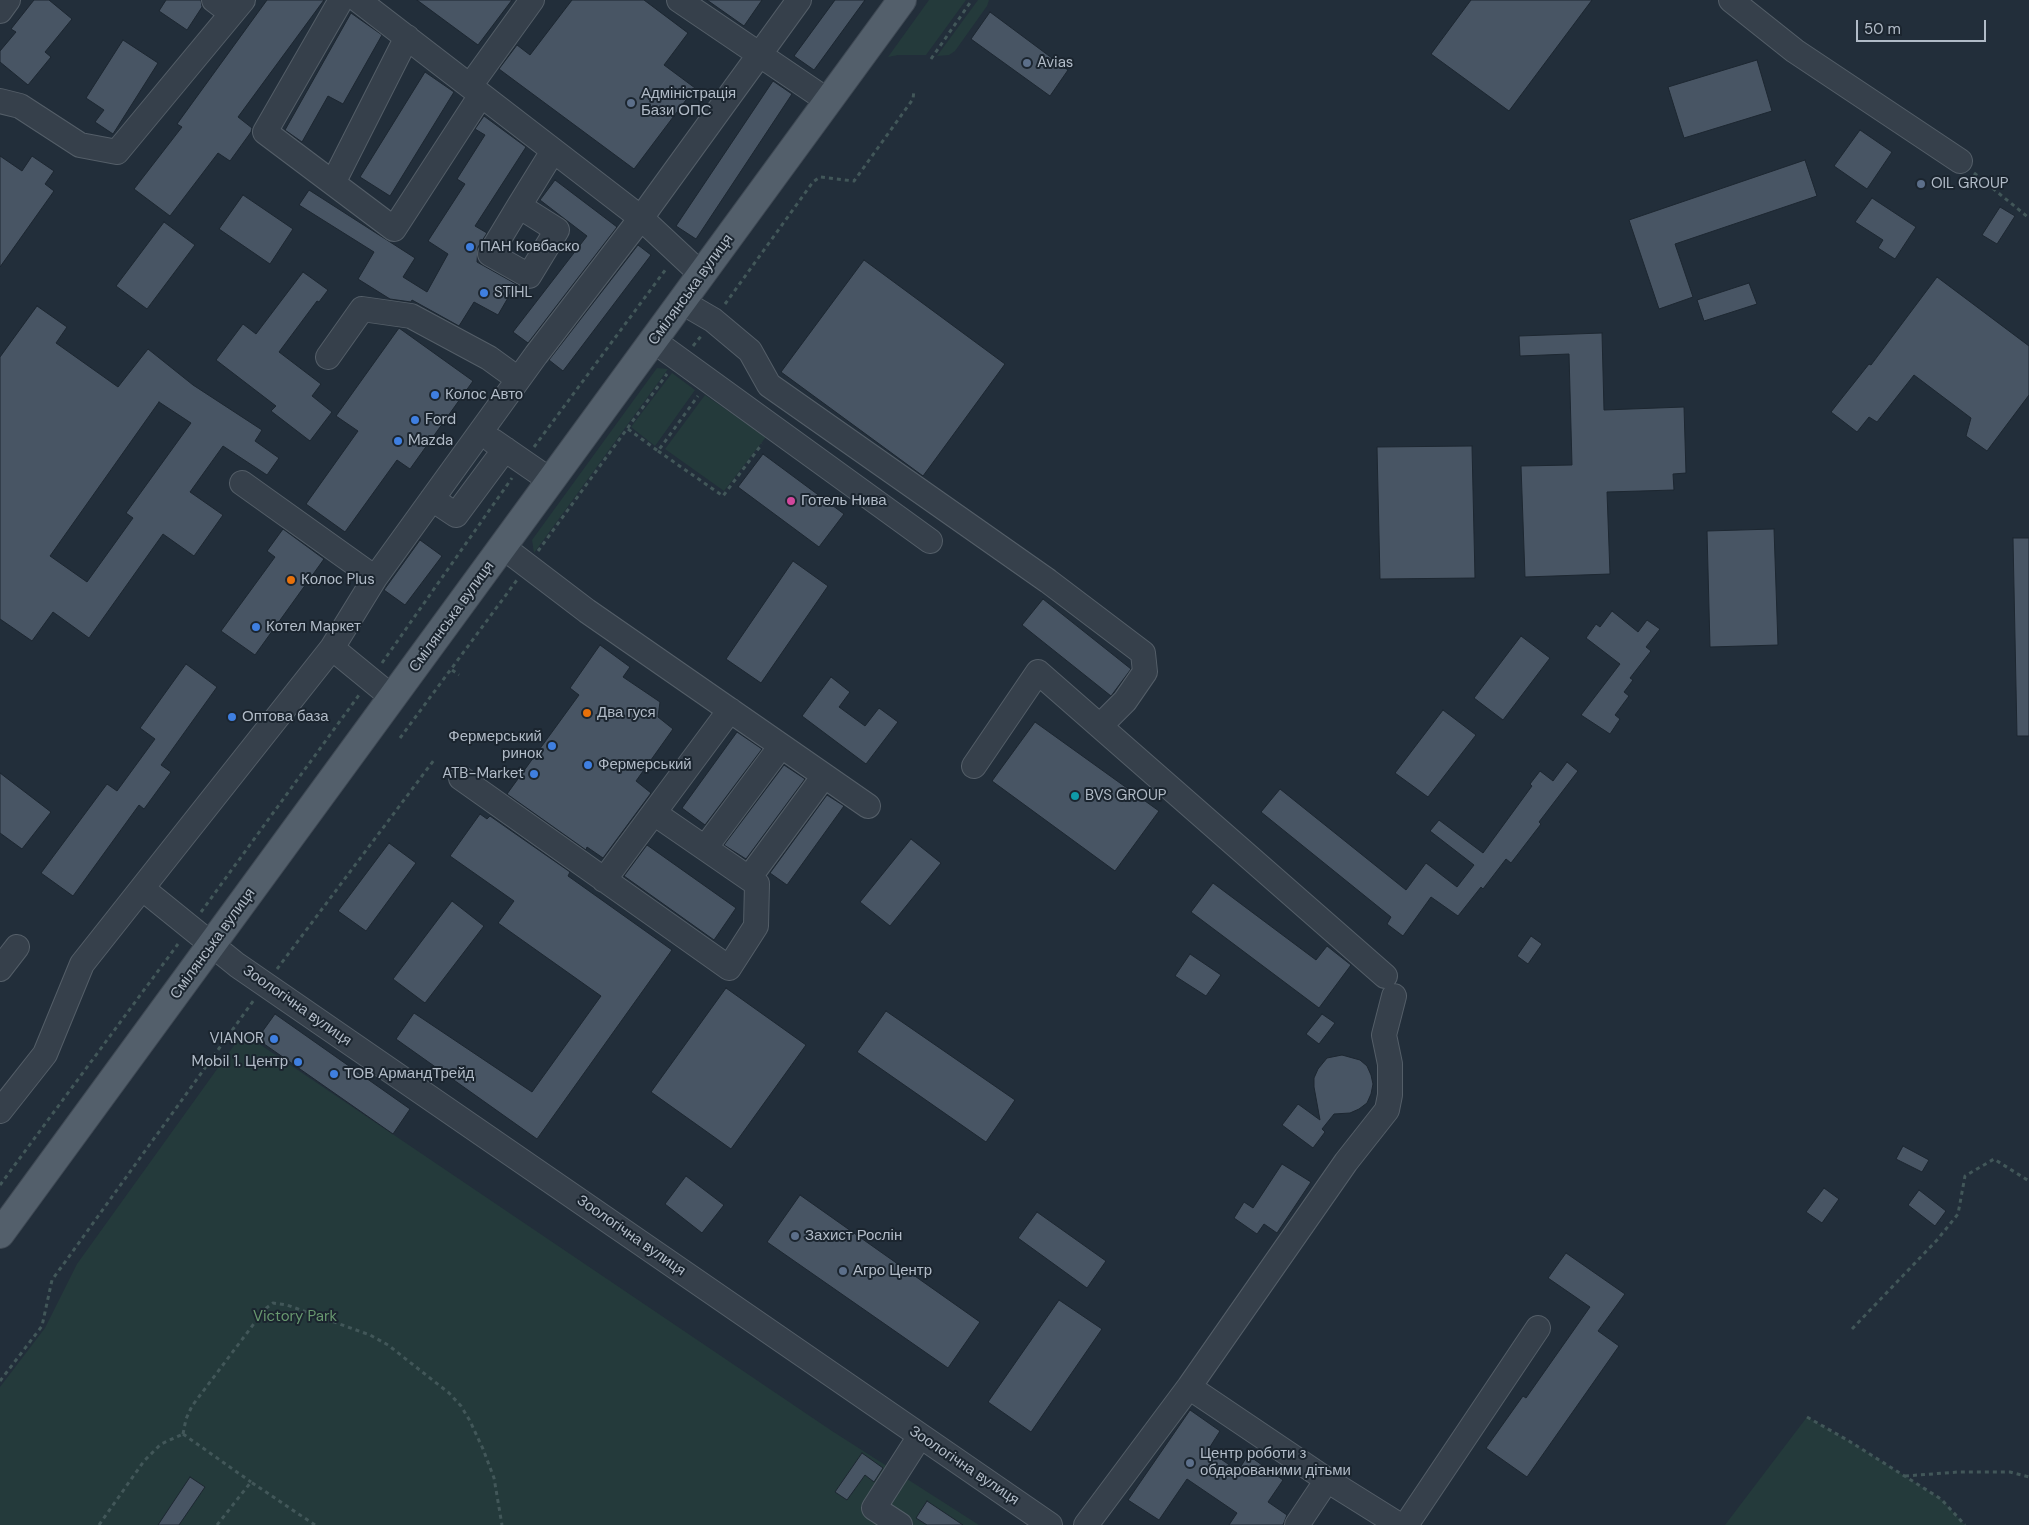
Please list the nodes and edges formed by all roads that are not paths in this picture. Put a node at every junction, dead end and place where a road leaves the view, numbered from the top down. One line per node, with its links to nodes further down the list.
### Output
1 (8, 0): 10 (street)
2 (341, 0): 18 (street)
3 (358, 0): 11 (street)
4 (532, 0): 13 (street)
5 (679, 0): 12 (street)
6 (799, 0): 12 (street)
7 (902, 0): 15 (main road, Смілянська вулиця)
8 (1731, 0): 17 (street)
9 (229, 4): 14 (street)
10 (0, 11)
11 (407, 37): 13 (street); 18 (street)
12 (759, 55): 15 (street); 20 (street)
13 (476, 90): 16 (street); 18 (street)
14 (0, 101)
15 (828, 101): 21 (main road, Смілянська вулиця)
16 (554, 151): 19 (street); 20 (street)
17 (1960, 161)
18 (333, 183)
19 (519, 206)
20 (641, 218): 21 (street); 25 (street)
21 (702, 275): 22 (main road, Смілянська вулиця)
22 (682, 302): 23 (main road, Смілянська вулиця); 37 (street)
23 (654, 341): 28 (main road, Смілянська вулиця); 31 (street)
24 (328, 356): 25 (street)
25 (518, 379): 26 (street)
26 (480, 432): 27 (street); 30 (street)
27 (514, 456): 28 (street); 30 (street)
28 (551, 481): 32 (main road, Смілянська вулиця)
29 (242, 483): 33 (street)
30 (432, 499): 33 (street)
31 (930, 541)
32 (503, 547): 35 (main road, Смілянська вулиця); 36 (street)
33 (374, 578): 34 (street)
34 (332, 648): 35 (street); 47 (street)
35 (393, 698): 48 (main road, Смілянська вулиця)
36 (730, 710): 38 (street); 43 (street)
37 (1100, 726): 39 (street); 54 (street)
38 (781, 746): 40 (street); 44 (street)
39 (974, 766)
40 (824, 776): 42 (street); 45 (street)
41 (461, 778): 46 (street)
42 (868, 806)
43 (654, 813): 44 (street); 46 (street)
44 (705, 848): 45 (street)
45 (749, 878): 46 (street)
46 (604, 880)
47 (142, 889): 48 (street, Зоологічна вулиця); 51 (street)
48 (213, 945): 52 (main road, Смілянська вулиця); 55 (street, Зоологічна вулиця)
49 (17, 947): 50 (street)
50 (0, 969)
51 (0, 1111)
52 (0, 1234)
53 (1538, 1328): 62 (street)
54 (1189, 1387): 56 (street); 59 (street)
55 (920, 1436): 57 (street); 58 (street, Зоологічна вулиця)
56 (1327, 1480): 60 (street); 61 (street)
57 (900, 1525)
58 (1050, 1525)
59 (1086, 1525)
60 (1297, 1525)
61 (1399, 1525)
62 (1406, 1525)

